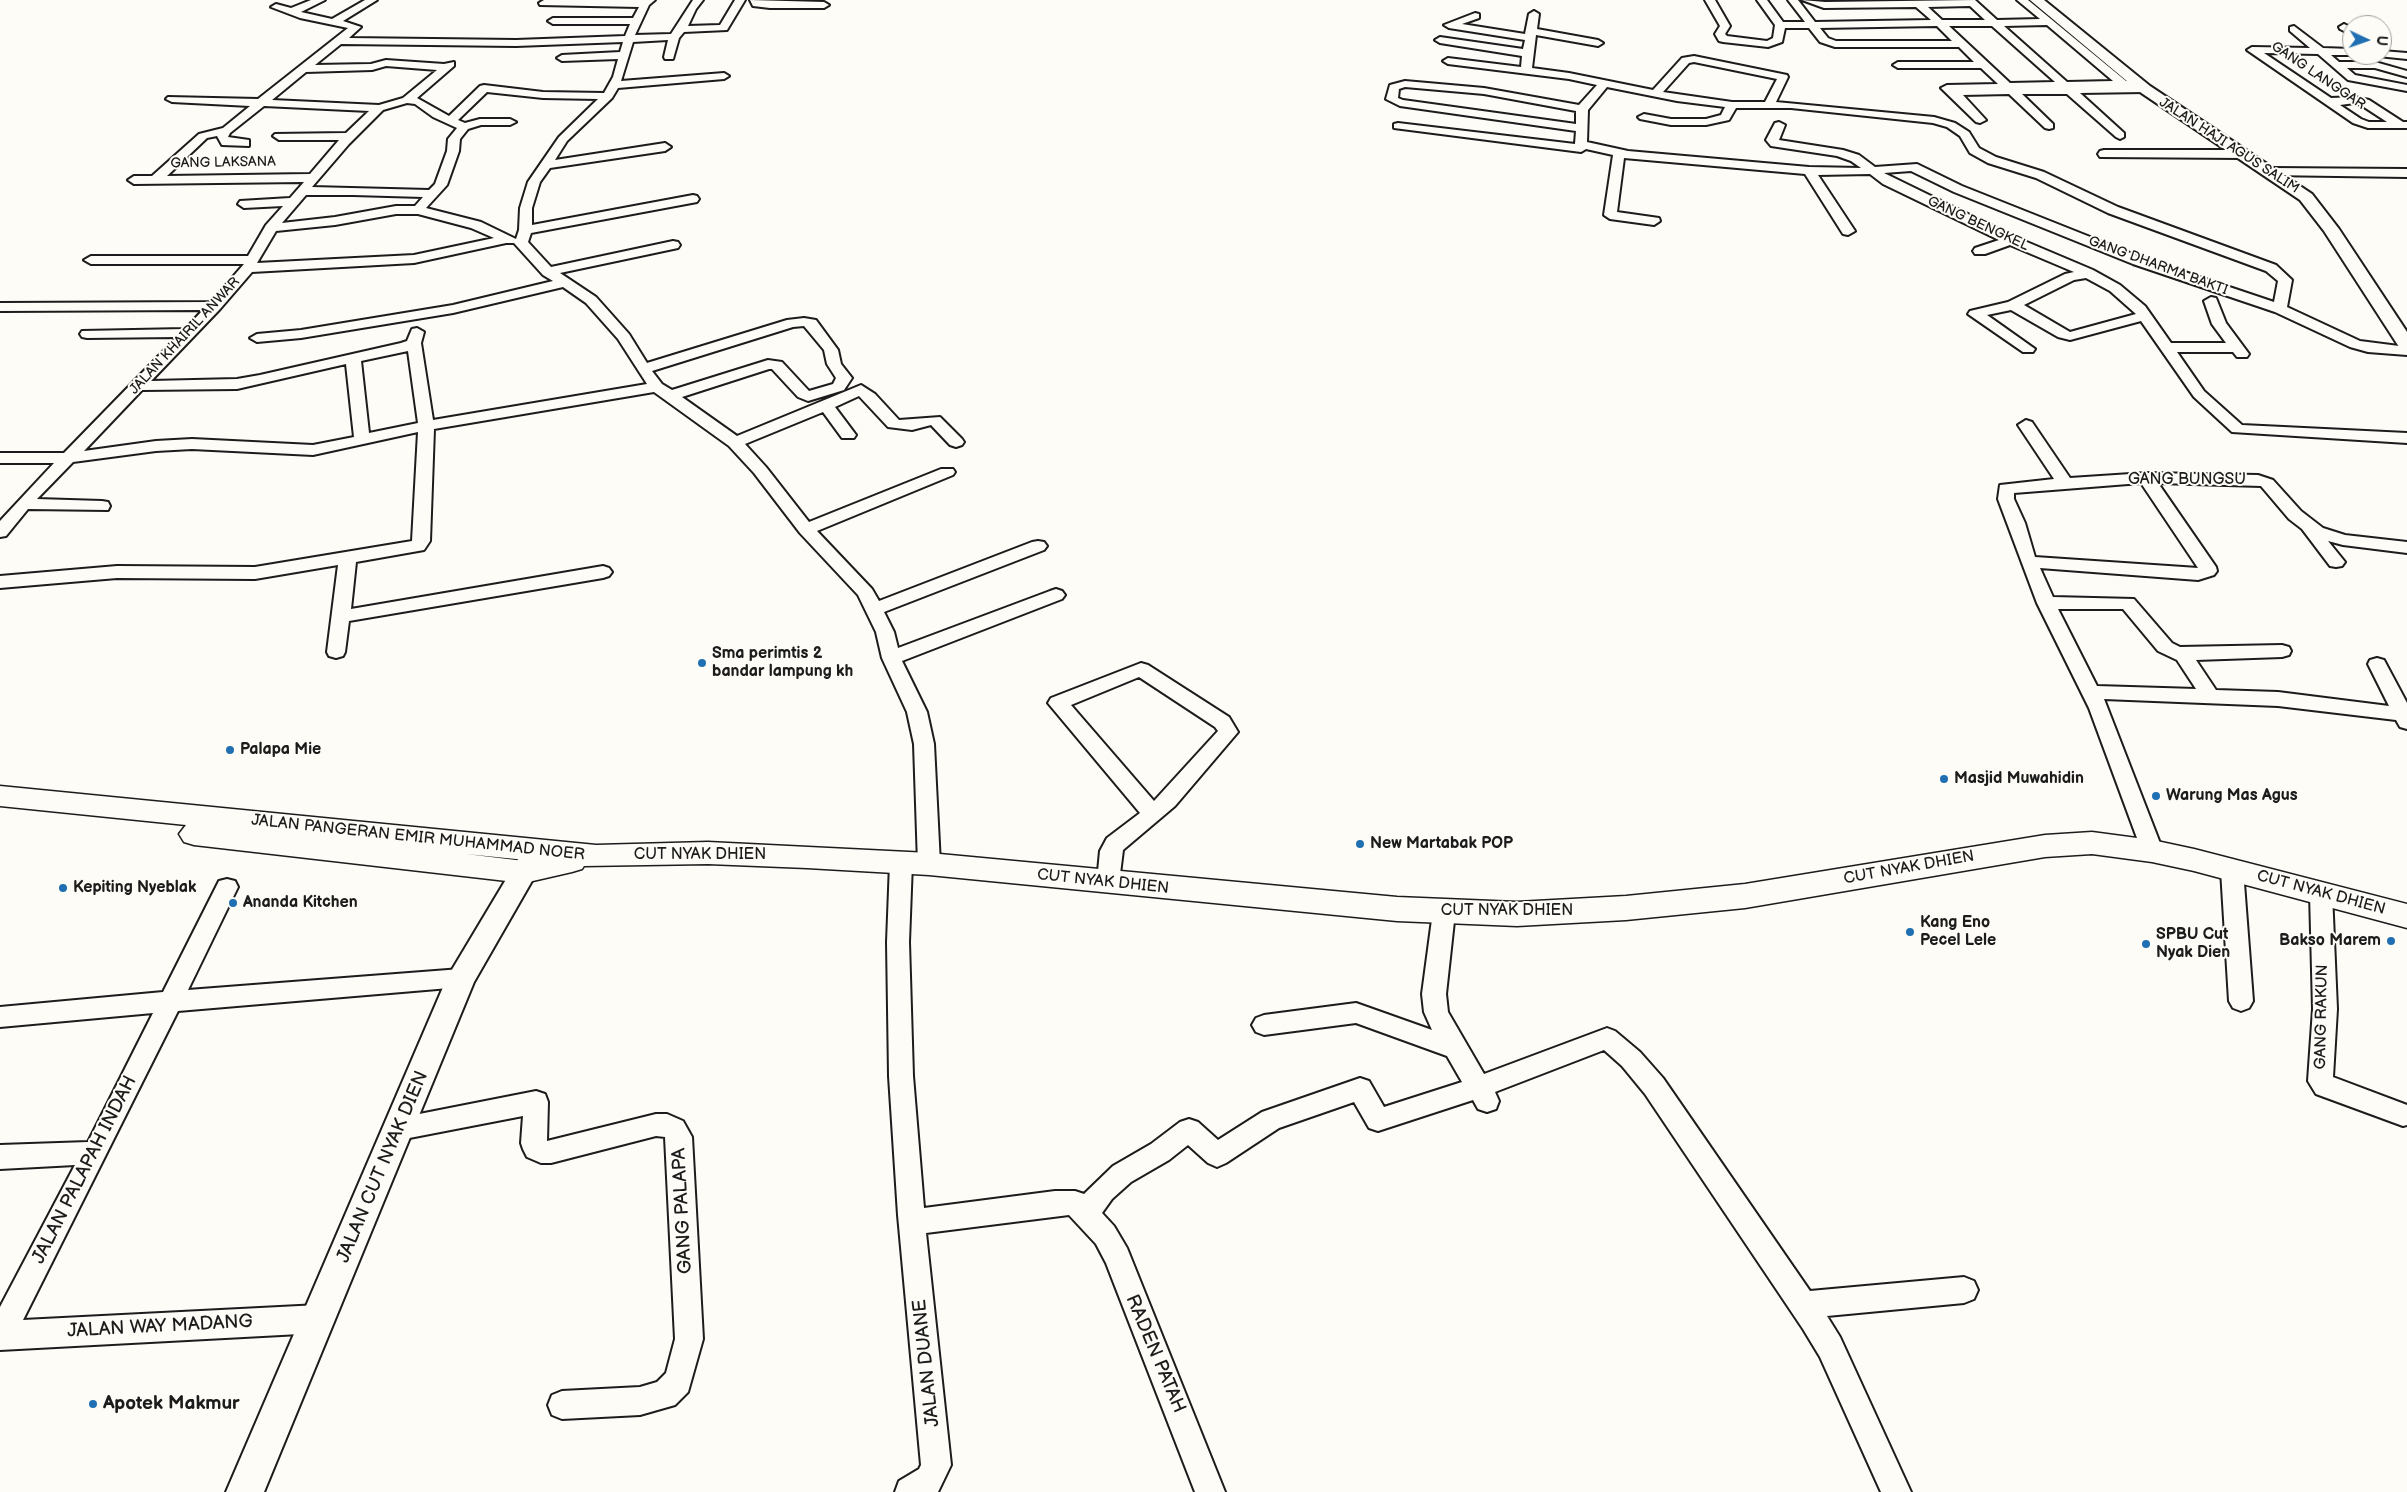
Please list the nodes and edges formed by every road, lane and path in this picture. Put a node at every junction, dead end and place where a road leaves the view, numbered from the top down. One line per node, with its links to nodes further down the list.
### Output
1 (320, 0): 18 (street)
2 (372, 0): 25 (street)
3 (698, 0): 30 (street)
4 (740, 0): 30 (street)
5 (755, 0): 16 (street)
6 (1710, 0): 27 (street)
7 (1762, 0): 27 (street)
8 (1793, 0): 28 (street)
9 (1806, 0): 14 (street)
10 (2022, 0): 24 (street)
11 (2036, 0): 59 (street, JALAN HAJI AGUS SALIM)
12 (1970, 1): 14 (street); 23 (street)
13 (648, 2): 15 (street); 22 (street)
14 (1916, 2): 26 (street)
15 (544, 3)
16 (824, 5)
17 (276, 7): 18 (street)
18 (291, 12): 25 (street)
19 (1534, 14): 31 (street)
20 (1475, 16): 31 (street)
21 (554, 21): 22 (street)
22 (638, 21): 32 (street)
23 (1994, 22): 24 (street); 26 (street); 62 (street)
24 (2050, 22): 59 (street)
25 (332, 23): 34 (street)
26 (1938, 23): 28 (street); 37 (street)
27 (1780, 25): 28 (street)
28 (1813, 25): 37 (street)
29 (2294, 30): 39 (street)
30 (678, 33): 32 (street); 45 (street)
31 (1530, 35): 36 (street); 41 (street)
32 (629, 38): 35 (street); 42 (street)
33 (1440, 40): 41 (street)
34 (337, 41): 35 (street); 53 (street)
35 (474, 43): 52 (street)
36 (1598, 43)
37 (1960, 44): 51 (street)
38 (1728, 50): 48 (street)
39 (2319, 50): 40 (street, GANG LANGGAR); 50 (street); 68 (street, GANG LANGGAR)
40 (2342, 51)
41 (1527, 53): 54 (street)
42 (625, 55): 46 (street); 63 (street)
43 (2392, 55): 44 (street)
44 (2407, 56)
45 (669, 57)
46 (562, 58)
47 (1448, 60): 54 (street)
48 (1713, 63): 64 (street); 69 (street)
49 (1898, 65): 51 (street)
50 (2337, 65): 55 (street); 60 (street)
51 (1984, 66): 61 (street)
52 (445, 68): 53 (street); 66 (street)
53 (304, 69): 67 (street)
54 (1520, 69): 57 (street); 58 (street)
55 (2407, 74)
56 (724, 76): 63 (street)
57 (1513, 81)
58 (1604, 84): 64 (street); 72 (street)
59 (2134, 87): 62 (street); 92 (street, JALAN HAJI AGUS SALIM)
60 (2407, 88)
61 (2010, 89): 62 (street); 74 (street); 80 (street)
62 (2068, 89): 84 (street)
63 (611, 91): 75 (street); 93 (street)
64 (1655, 94): 70 (street)
65 (172, 98): 67 (street)
66 (407, 100): 71 (street, JALAN KHAIRIL ANWAR); 75 (street)
67 (265, 101): 71 (street); 83 (street)
68 (2328, 102): 78 (street, GANG LANGGAR); 78 (street)
69 (1770, 103): 70 (street); 124 (street)
70 (1732, 105): 73 (street)
71 (379, 108): 86 (street, JALAN KHAIRIL ANWAR)
72 (1582, 109): 82 (street); 82 (street)
73 (1644, 117)
74 (1980, 120)
75 (450, 121): 81 (street)
76 (510, 122): 81 (street)
77 (1779, 125): 95 (street, GANG BENGKEL)
78 (2404, 125)
79 (1398, 126): 88 (street)
80 (2049, 126)
81 (464, 127): 102 (street)
82 (1582, 128): 88 (street)
83 (225, 131): 87 (street); 99 (street)
84 (2120, 135)
85 (279, 136): 86 (street)
86 (348, 137): 98 (street, JALAN KHAIRIL ANWAR)
87 (245, 143)
88 (1582, 145): 90 (street)
89 (664, 147): 93 (street)
90 (1623, 153): 94 (street); 107 (street)
91 (2104, 154): 92 (street)
92 (2242, 154): 96 (street, JALAN HAJI AGUS SALIM)
93 (544, 165): 110 (street)
94 (1809, 171): 95 (street); 109 (street)
95 (1871, 171): 112 (street, GANG BENGKEL); 124 (street, GANG DHARMA BAKTI)
96 (2271, 172): 97 (street); 127 (street, JALAN HAJI AGUS SALIM)
97 (2407, 173)
98 (312, 178): 99 (street, GANG LAKSANA); 101 (street, JALAN KHAIRIL ANWAR)
99 (156, 179): 100 (street, GANG LAKSANA)
100 (134, 180)
101 (301, 191): 102 (street); 104 (street, JALAN KHAIRIL ANWAR)
102 (432, 194): 106 (street)
103 (693, 200): 110 (street)
104 (291, 202): 105 (street); 108 (street, JALAN KHAIRIL ANWAR)
105 (244, 204)
106 (418, 210): 108 (street); 111 (street)
107 (1654, 220)
108 (271, 228): 116 (street, JALAN KHAIRIL ANWAR)
109 (1848, 231)
110 (523, 237): 111 (street); 117 (street, JALAN DUANE)
111 (506, 238): 116 (street)
112 (2010, 240): 114 (street); 118 (street, GANG BENGKEL)
113 (673, 245): 117 (street)
114 (1980, 251)
115 (91, 260): 116 (street)
116 (250, 264): 122 (street, JALAN KHAIRIL ANWAR)
117 (548, 272): 119 (street, JALAN DUANE)
118 (2088, 273): 121 (street); 126 (street, GANG BENGKEL)
119 (565, 282): 125 (street); 137 (street, JALAN DUANE)
120 (2211, 301): 133 (street)
121 (2013, 305): 126 (street); 134 (street)
122 (215, 306): 123 (street); 128 (street, JALAN KHAIRIL ANWAR)
123 (0, 307)
124 (2280, 309): 135 (street, GANG DHARMA BAKTI)
125 (421, 314): 130 (street); 131 (street)
126 (2144, 316): 133 (street, GANG BENGKEL)
127 (2402, 330): 132 (street, JALAN HAJI AGUS SALIM)
128 (190, 333): 129 (street); 138 (street, JALAN KHAIRIL ANWAR)
129 (88, 334)
130 (257, 338)
131 (414, 343): 136 (street); 142 (street)
132 (2407, 346)
133 (2166, 347): 144 (street, GANG BENGKEL)
134 (2028, 349)
135 (2407, 351)
136 (354, 357): 138 (street); 145 (street)
137 (643, 369): 139 (street, JALAN DUANE); 139 (street)
138 (138, 386): 149 (street, JALAN KHAIRIL ANWAR)
139 (664, 391): 142 (street); 147 (street, JALAN DUANE)
140 (825, 404): 143 (street); 146 (street); 147 (street)
141 (2026, 425): 152 (street)
142 (426, 426): 145 (street); 160 (street)
143 (848, 435)
144 (2407, 438)
145 (362, 441): 149 (street)
146 (956, 442)
147 (734, 443): 156 (street, JALAN DUANE)
148 (0, 458): 149 (street)
149 (69, 458): 154 (street, JALAN KHAIRIL ANWAR)
150 (947, 472): 156 (street)
151 (2146, 478): 152 (street, GANG BUNGSU); 155 (street, GANG BUNGSU); 161 (street)
152 (2065, 483): 161 (street, GANG BUNGSU)
153 (102, 506): 154 (street)
154 (12, 512): 157 (street, JALAN KHAIRIL ANWAR)
155 (2304, 522): 159 (street, GANG BUNGSU); 162 (street)
156 (806, 528): 167 (street, JALAN DUANE)
157 (0, 532)
158 (1038, 546): 167 (street)
159 (2407, 548)
160 (348, 557): 164 (street); 168 (street)
161 (2029, 562): 166 (street)
162 (2336, 562)
163 (603, 572): 168 (street)
164 (0, 582)
165 (1056, 595): 172 (street)
166 (2046, 603): 171 (street); 174 (street)
167 (875, 609): 172 (street, JALAN DUANE)
168 (341, 616): 170 (street)
169 (2282, 651): 171 (street)
170 (336, 652)
171 (2182, 654): 175 (street)
172 (891, 658): 184 (street, JALAN DUANE)
173 (2377, 664): 176 (street)
174 (2090, 692): 175 (street); 181 (street)
175 (2211, 697): 176 (street)
176 (2405, 718)
177 (0, 796): 180 (main road, JALAN PANGERAN EMIR MUHAMMAD NOER)
178 (0, 812): 180 (main road, JALAN PANGERAN EMIR MUHAMMAD NOER)
179 (1152, 813): 179 (street); 186 (street)
180 (200, 825): 183 (main road, JALAN PANGERAN EMIR MUHAMMAD NOER)
181 (2152, 851): 185 (main road, CUT NYAK DHIEN); 189 (main road, CUT NYAK DHIEN)
182 (596, 856): 183 (main road, JALAN PANGERAN EMIR MUHAMMAD NOER); 184 (main road, CUT NYAK DHIEN)
183 (530, 861): 191 (street, JALAN CUT NYAK DIEN)
184 (915, 864): 186 (main road, CUT NYAK DHIEN); 203 (street, JALAN DUANE)
185 (2232, 870): 188 (main road, CUT NYAK DHIEN); 192 (street)
186 (1108, 882): 189 (main road, CUT NYAK DHIEN)
187 (226, 887): 193 (street, JALAN PALAPAH INDAH)
188 (2321, 893): 190 (main road, CUT NYAK DHIEN); 198 (street, GANG RAKUN)
189 (1444, 912): 196 (street)
190 (2407, 916)
191 (462, 978): 193 (street); 199 (street, JALAN CUT NYAK DIEN)
192 (2241, 1001)
193 (168, 1003): 194 (street); 200 (street, JALAN PALAPAH INDAH)
194 (0, 1017)
195 (1264, 1025): 196 (street)
196 (1455, 1049): 197 (street)
197 (1484, 1094): 202 (street); 205 (street)
198 (2403, 1115)
199 (399, 1129): 206 (street, JALAN CUT NYAK DIEN); 208 (street, GANG PALAPA)
200 (95, 1153): 201 (street); 207 (street, JALAN PALAPAH INDAH)
201 (0, 1156)
202 (1089, 1217): 203 (street); 211 (street, RADEN PATAH)
203 (913, 1222): 210 (street, JALAN DUANE)
204 (1964, 1290): 205 (street)
205 (1804, 1305): 212 (street)
206 (319, 1320): 207 (street, JALAN WAY MADANG); 209 (street, JALAN CUT NYAK DIEN)
207 (0, 1336)
208 (562, 1405)
209 (244, 1492)
210 (910, 1492)
211 (1210, 1492)
212 (1896, 1492)

